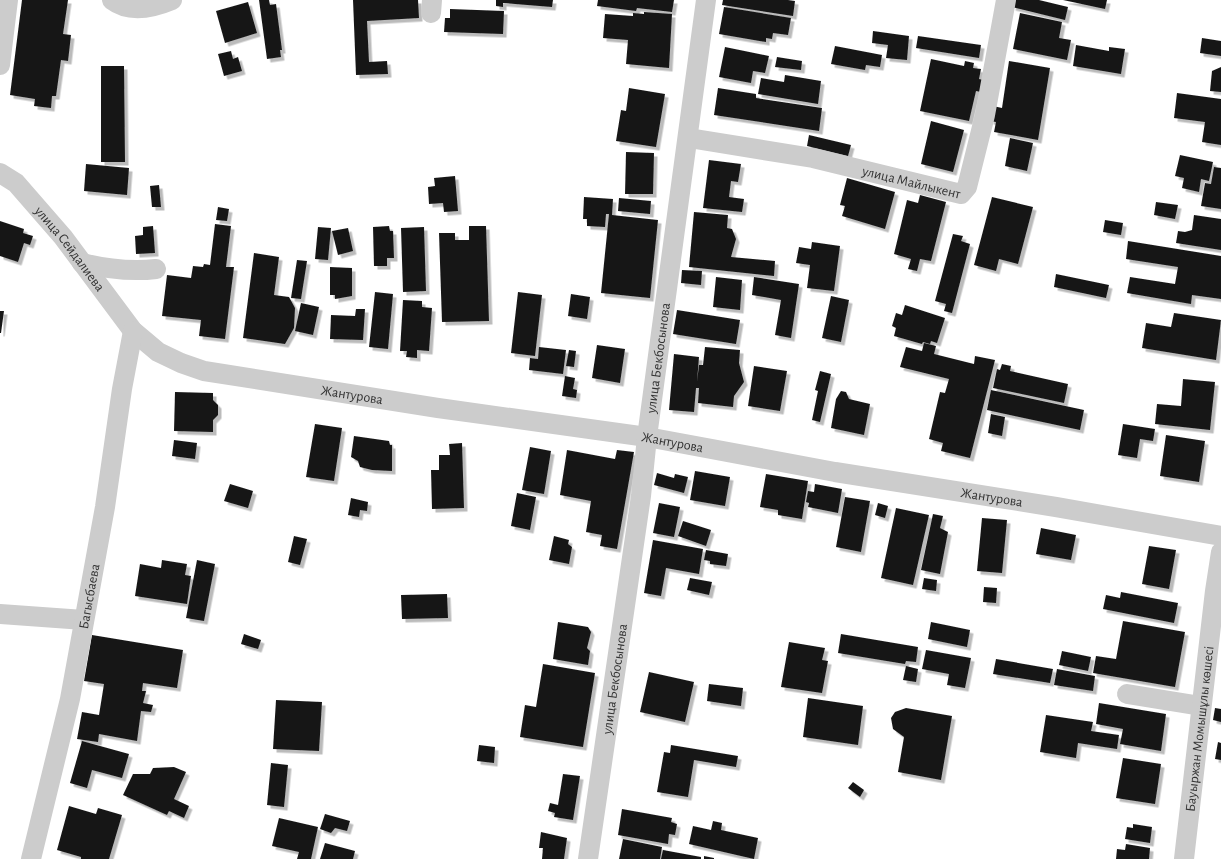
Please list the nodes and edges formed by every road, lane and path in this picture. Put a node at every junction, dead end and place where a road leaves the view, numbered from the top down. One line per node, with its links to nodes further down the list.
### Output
1 (8, 0): 6 (street)
2 (112, 0): 3 (street)
3 (172, 0)
4 (706, 0): 7 (street, улица Бекбосынова)
5 (1006, 0): 7 (street, улица Майлыкент)
6 (0, 64)
7 (689, 138): 12 (street, улица Бекбосынова)
8 (0, 173): 9 (street, улица Сейдалиева)
9 (82, 262): 10 (street); 11 (street, улица Сейдалиева)
10 (156, 269)
11 (133, 331): 12 (street, Жантурова); 16 (street, Багысбаева)
12 (647, 437): 13 (street, Жантурова); 20 (street, улица Бекбосынова)
13 (1221, 536)
14 (1221, 552): 18 (street, Бауыржан Момышұлы көшесі)
15 (0, 614): 16 (street)
16 (84, 620): 19 (street, Багысбаева)
17 (1127, 694): 18 (street)
18 (1201, 706): 21 (street, Бауыржан Момышұлы көшесі)
19 (31, 859)
20 (588, 859)
21 (1184, 859)

